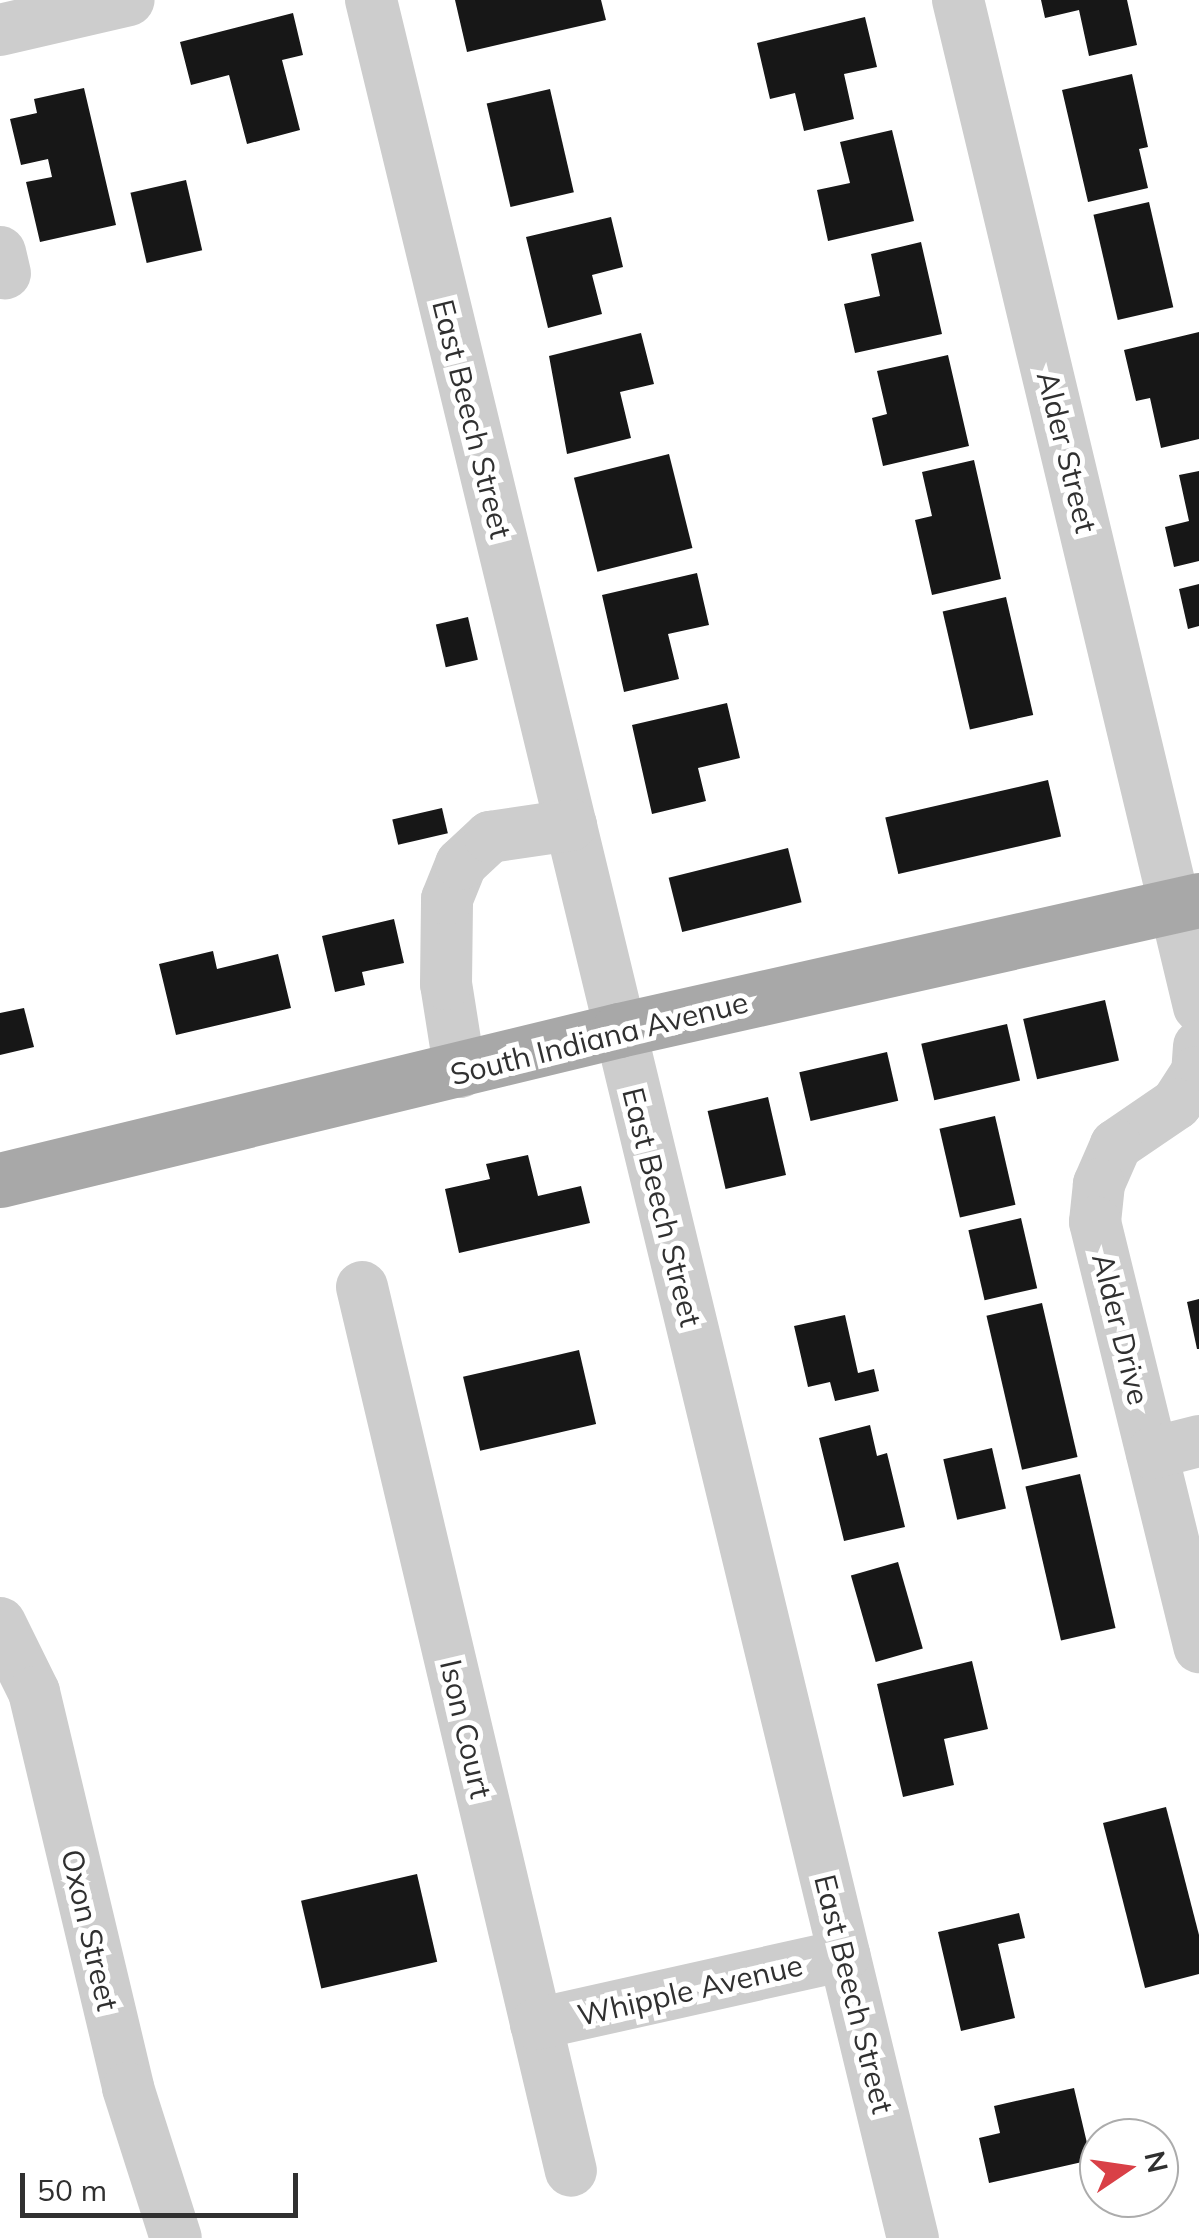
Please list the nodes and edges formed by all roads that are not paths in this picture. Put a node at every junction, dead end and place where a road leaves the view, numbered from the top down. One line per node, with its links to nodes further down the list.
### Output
1 (129, 0): 4 (street)
2 (371, 0): 5 (street, East Beech Street)
3 (958, 0): 6 (street, Alder Street)
4 (0, 30)
5 (571, 825): 8 (street, East Beech Street); 10 (street)
6 (1188, 902): 7 (street); 8 (main road, South Indiana Avenue)
7 (1199, 1007)
8 (619, 1030): 10 (main road, South Indiana Avenue); 16 (street, East Beech Street)
9 (1198, 1064): 13 (street, Alder Drive)
10 (460, 1072): 11 (main road, South Indiana Avenue)
11 (0, 1180)
12 (362, 1287): 17 (street, Ison Court)
13 (1175, 1447): 15 (street, Alder Drive)
14 (0, 1624): 19 (street, Oxon Street)
15 (1199, 1647)
16 (844, 1955): 17 (street, Whipple Avenue); 20 (street, East Beech Street)
17 (536, 2024): 18 (street, Ison Court)
18 (571, 2171)
19 (176, 2238)
20 (913, 2238)

